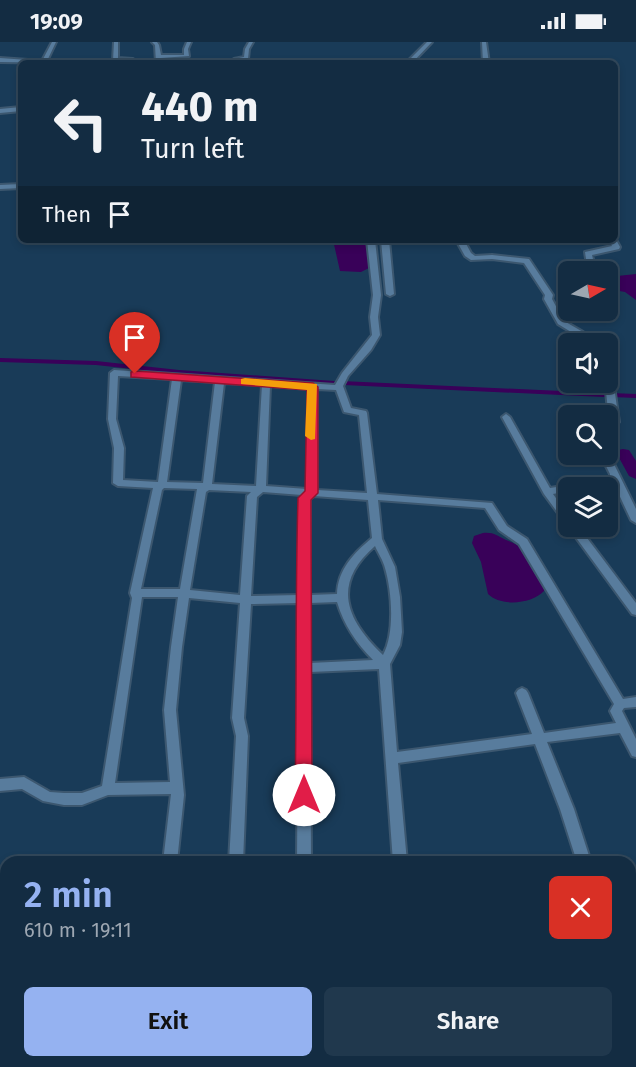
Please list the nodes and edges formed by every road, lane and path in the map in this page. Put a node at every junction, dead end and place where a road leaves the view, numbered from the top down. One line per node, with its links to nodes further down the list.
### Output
1 (54, 42): 10 (street)
2 (116, 42): 11 (street)
3 (154, 42): 14 (street)
4 (189, 42): 14 (street)
5 (250, 42): 15 (street)
6 (422, 42): 16 (street)
7 (430, 42): 17 (street)
8 (484, 42): 18 (street)
9 (3, 60): 19 (street); 20 (street)
10 (45, 60)
11 (115, 60)
12 (115, 60): 13 (street)
13 (131, 60)
14 (158, 60)
15 (236, 60)
16 (406, 60)
17 (412, 60)
18 (486, 60)
19 (18, 61)
20 (0, 67)
21 (18, 110): 22 (street)
22 (0, 111)
23 (18, 186): 24 (street)
24 (0, 188)
25 (371, 243): 36 (street)
26 (384, 243): 30 (street)
27 (462, 243): 31 (street)
28 (614, 243): 29 (street)
29 (590, 261)
30 (390, 294)
31 (579, 333)
32 (177, 376): 33 (street); 39 (street); 39 (street)
33 (220, 380): 34 (street); 40 (street)
34 (266, 383): 35 (street); 41 (street)
35 (313, 387): 36 (street); 44 (street)
36 (339, 388): 45 (street)
37 (506, 417): 43 (street)
38 (618, 482): 47 (street)
39 (162, 485): 40 (street); 50 (street)
40 (207, 487): 41 (street); 51 (street)
41 (261, 489): 44 (street); 54 (street)
42 (558, 490): 43 (street)
43 (547, 492): 46 (street)
44 (312, 493): 45 (street); 53 (street)
45 (373, 498): 49 (street); 60 (street)
46 (558, 508)
47 (636, 520)
48 (580, 537): 55 (street)
49 (377, 538): 52 (street); 56 (street)
50 (135, 593): 51 (street); 66 (street)
51 (183, 593): 54 (street); 67 (street)
52 (343, 598): 53 (street); 56 (street)
53 (305, 599): 54 (street); 57 (street)
54 (248, 600): 69 (street)
55 (636, 611)
56 (384, 664): 57 (street); 64 (street)
57 (306, 668): 70 (street)
58 (522, 693): 62 (street)
59 (636, 702): 60 (street)
60 (620, 704): 61 (street)
61 (624, 727): 62 (street); 63 (street)
62 (541, 740): 64 (street); 72 (street)
63 (636, 752)
64 (392, 758): 71 (street)
65 (0, 785): 66 (street)
66 (108, 789): 67 (street)
67 (177, 789): 68 (street)
68 (171, 856)
69 (236, 856)
70 (304, 856)
71 (400, 856)
72 (582, 856)

